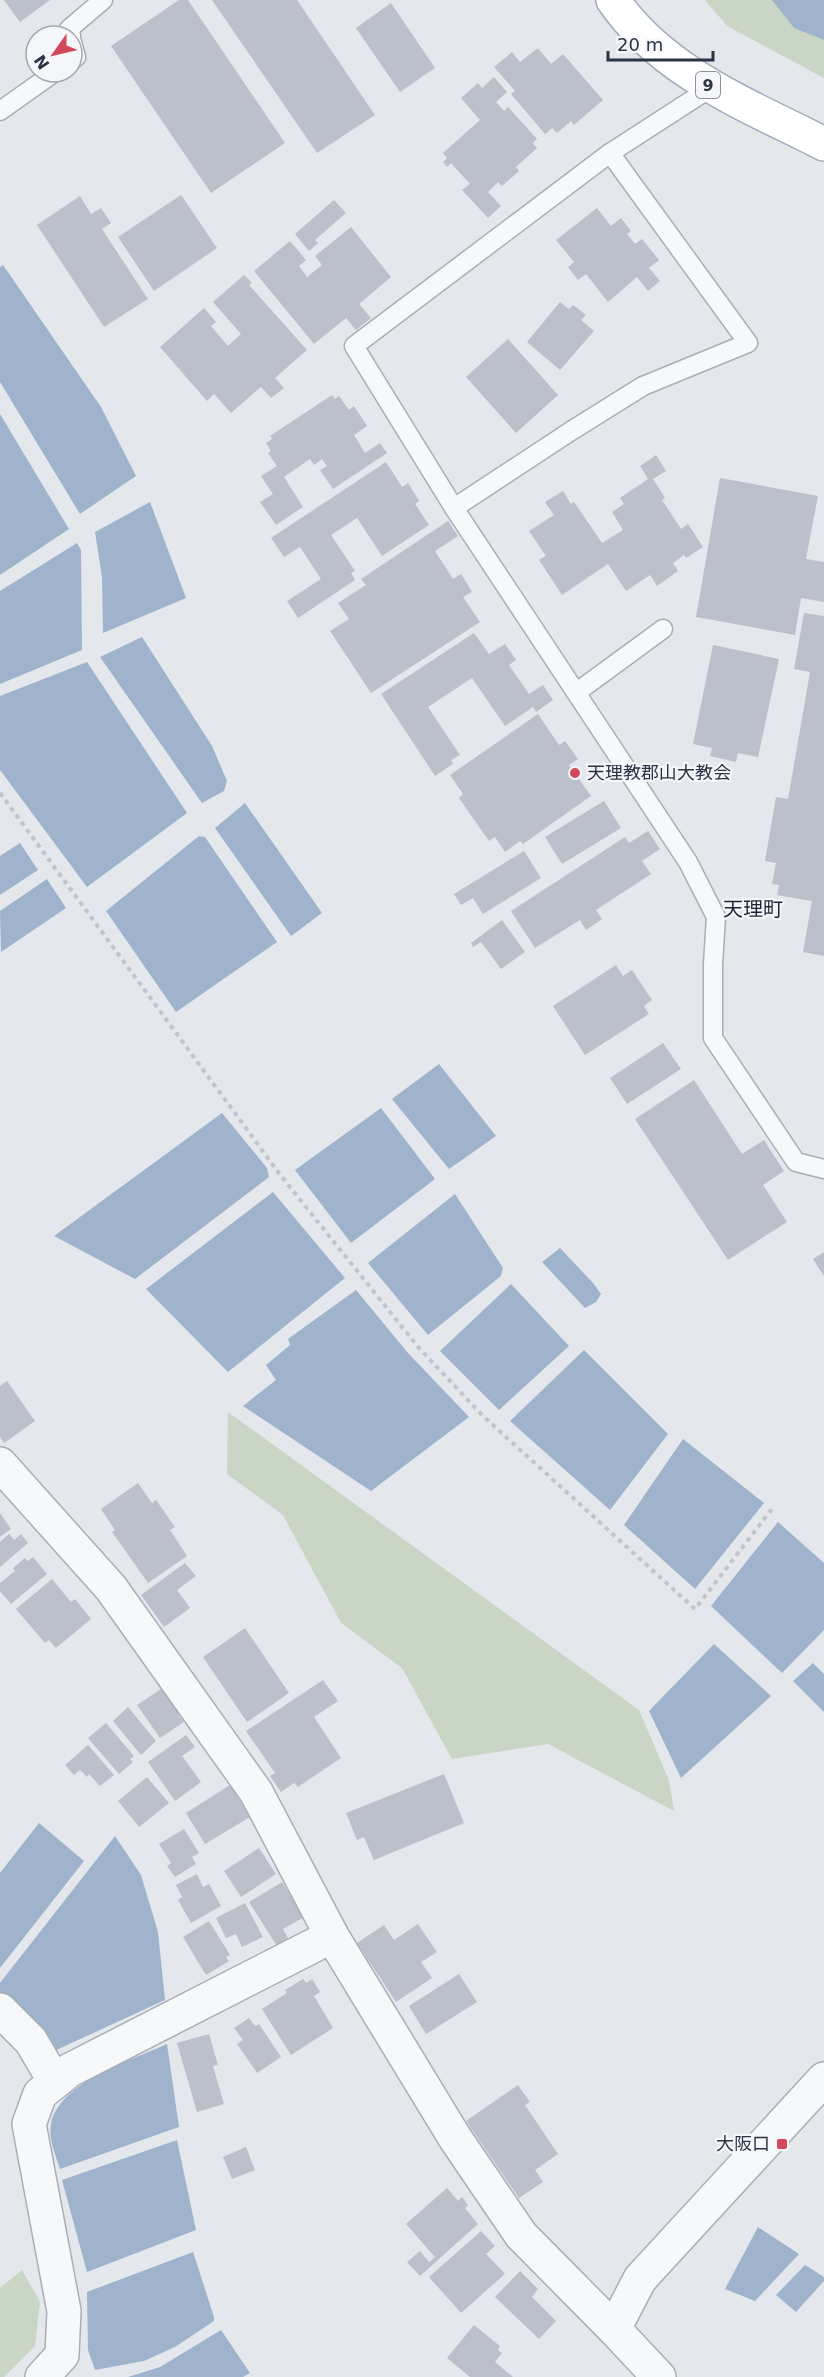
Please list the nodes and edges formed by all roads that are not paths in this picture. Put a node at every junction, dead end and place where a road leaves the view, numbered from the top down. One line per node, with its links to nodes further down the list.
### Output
1 (103, 0): 3 (lane)
2 (613, 0): 5 (main road, 9)
3 (75, 24)
4 (38, 84): 6 (lane)
5 (712, 87): 7 (main road, 9); 8 (lane)
6 (0, 111)
7 (824, 144)
8 (610, 153): 9 (lane); 9 (lane)
9 (454, 508): 11 (lane)
10 (663, 629): 11 (lane)
11 (577, 692): 12 (lane)
12 (824, 1169)
13 (0, 1464): 14 (street)
14 (332, 1936): 17 (street); 18 (street)
15 (0, 2010): 17 (street)
16 (824, 2079): 18 (street)
17 (55, 2082): 19 (street)
18 (614, 2329): 20 (street)
19 (42, 2377)
20 (659, 2377)

